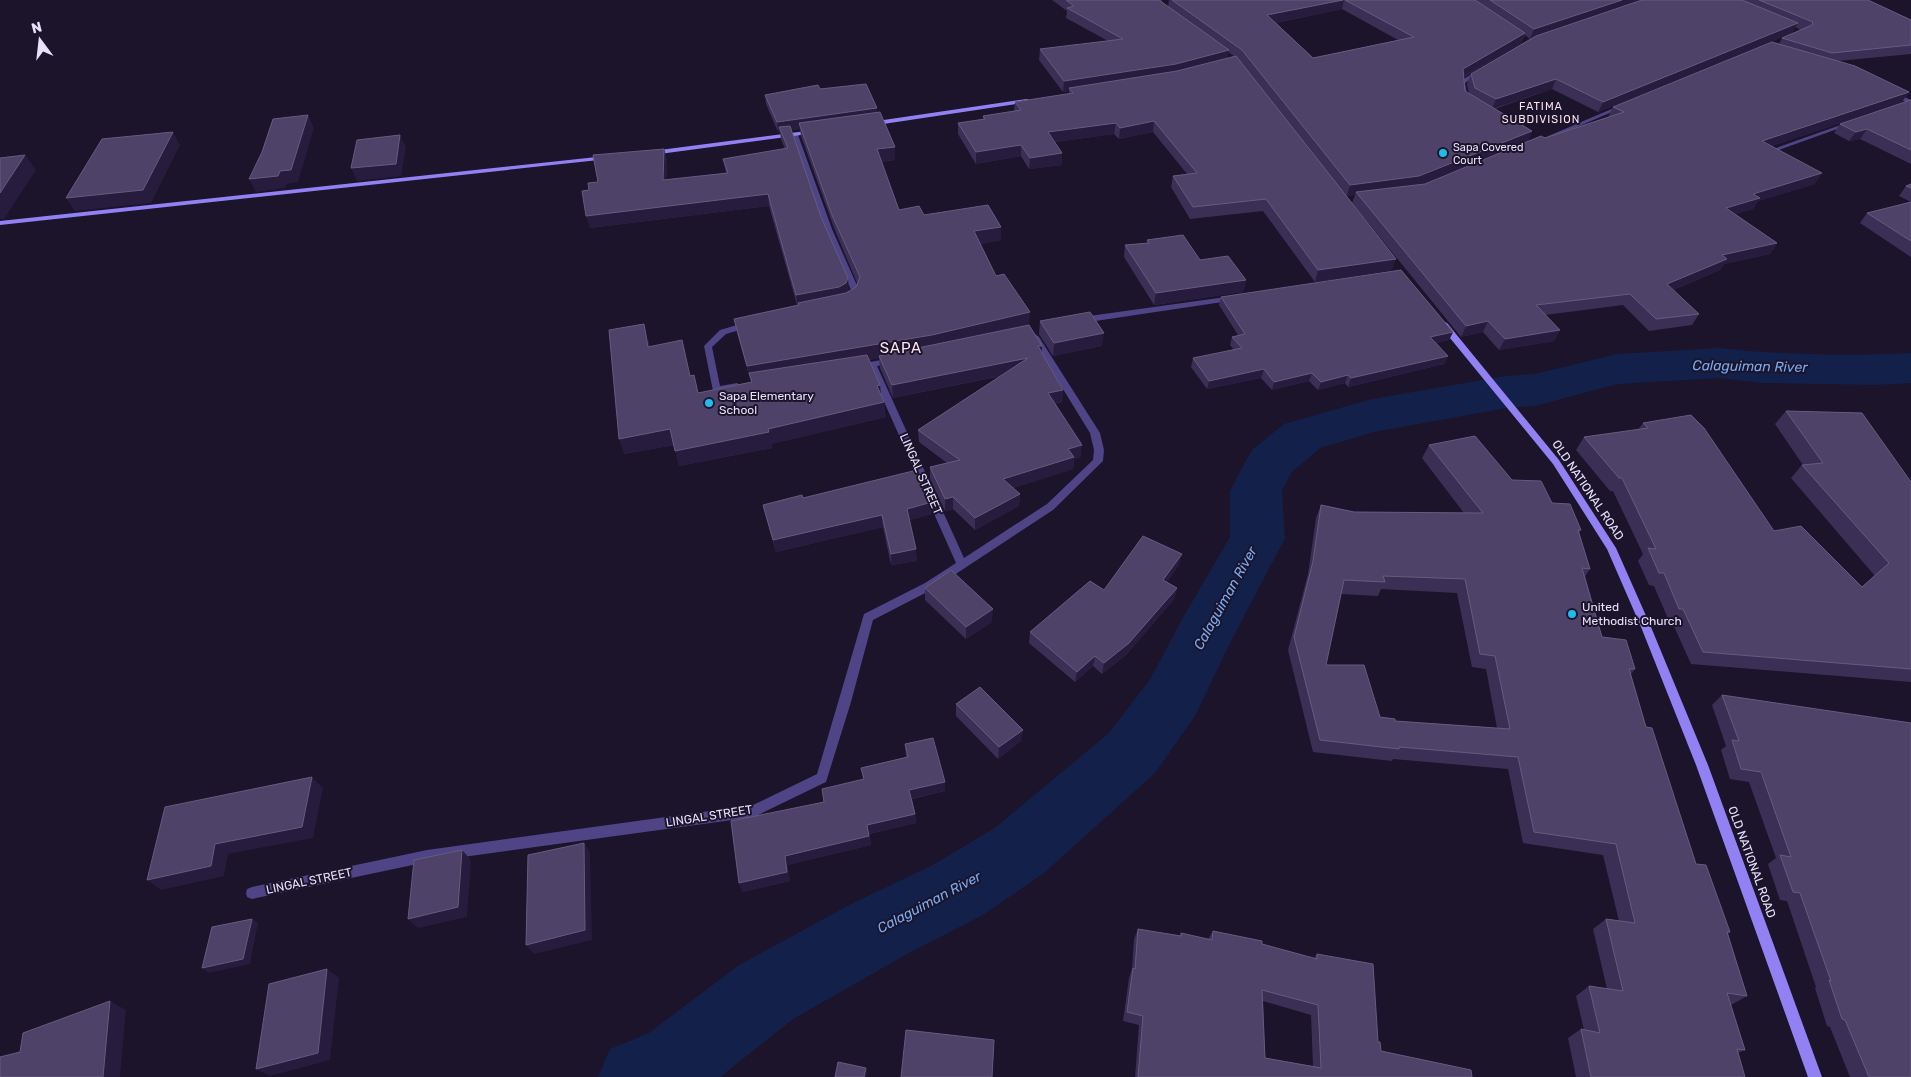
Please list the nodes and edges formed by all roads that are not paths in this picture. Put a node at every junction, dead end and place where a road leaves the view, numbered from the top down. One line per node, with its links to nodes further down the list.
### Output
1 (1487, 68): 4 (street)
2 (1888, 91): 6 (street)
3 (1036, 100): 9 (main road)
4 (1466, 101)
5 (1631, 103): 13 (street)
6 (1911, 103): 7 (street)
7 (1903, 105)
8 (1860, 120): 15 (street)
9 (863, 125)
10 (824, 131): 11 (main road)
11 (795, 135): 16 (main road); 20 (street)
12 (1534, 136): 13 (street)
13 (1542, 140): 14 (street)
14 (1525, 147)
15 (1768, 152)
16 (647, 153)
17 (618, 156): 18 (main road)
18 (0, 223)
19 (1245, 296): 23 (street)
20 (843, 303)
21 (1436, 316): 31 (main road, OLD NATIONAL ROAD)
22 (758, 322): 28 (street)
23 (1069, 322)
24 (1036, 330): 29 (street)
25 (900, 360): 26 (street)
26 (872, 365): 27 (street); 29 (street, LINGAL STREET)
27 (852, 368)
28 (745, 384)
29 (961, 564): 30 (street, LINGAL STREET)
30 (252, 893)
31 (1815, 1077)

